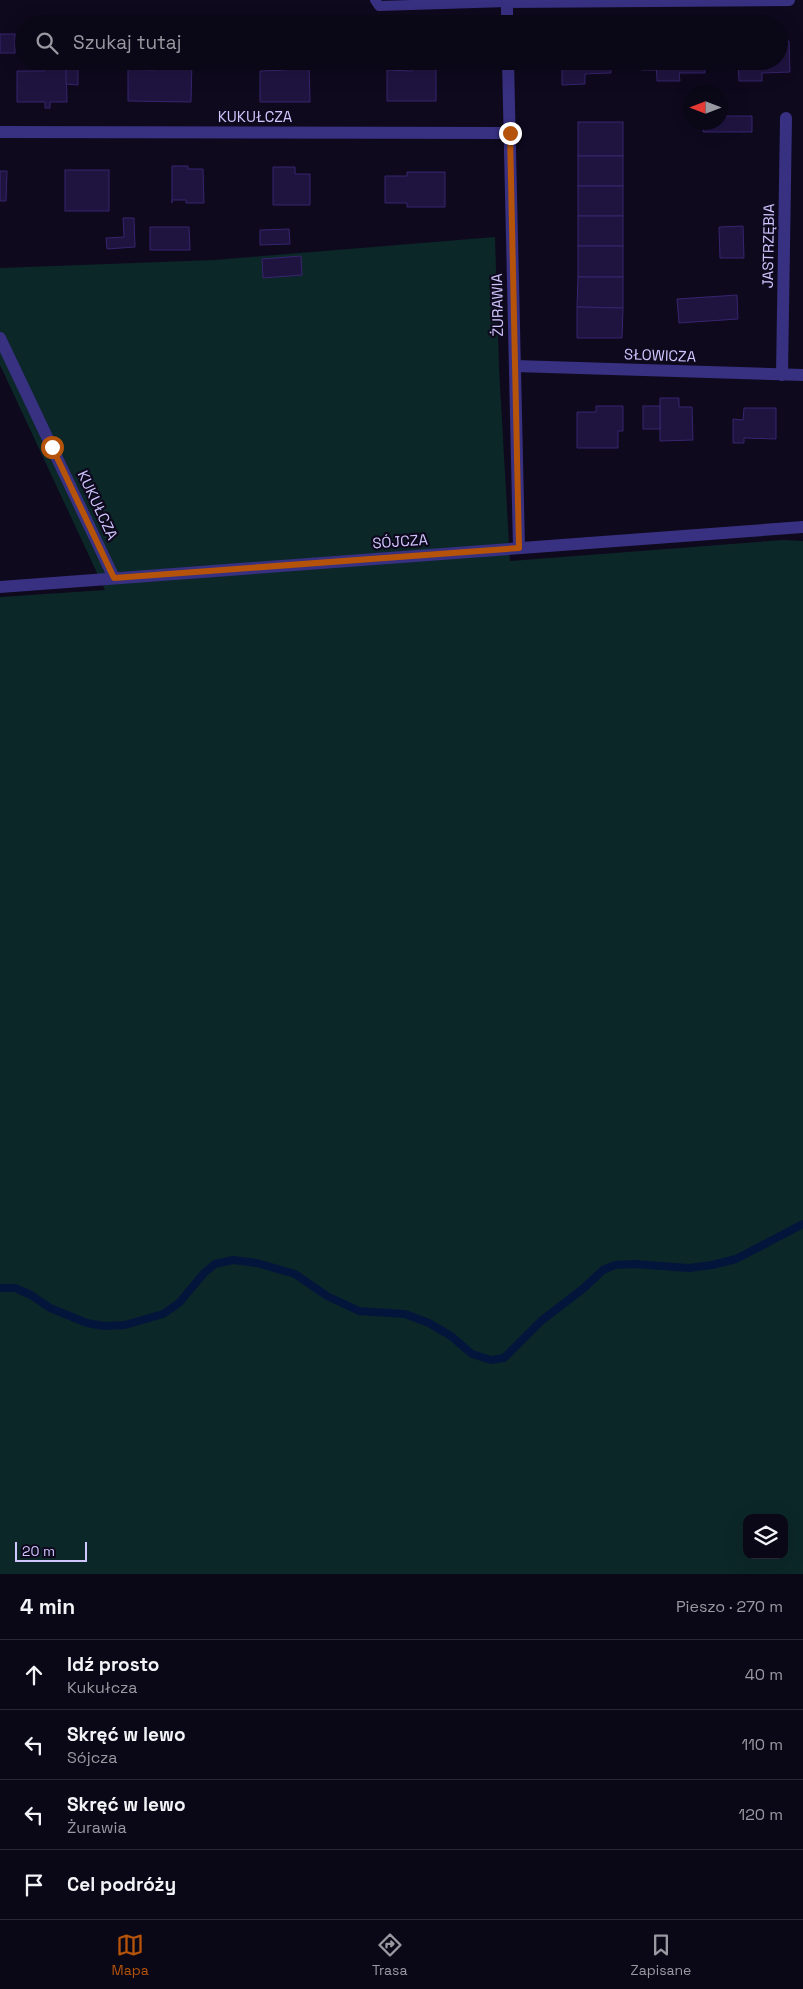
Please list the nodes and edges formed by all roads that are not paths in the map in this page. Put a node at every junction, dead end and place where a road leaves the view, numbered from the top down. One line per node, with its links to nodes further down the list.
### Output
1 (375, 0): 3 (lane)
2 (790, 0): 3 (street)
3 (507, 1): 4 (street)
4 (507, 15)
5 (508, 70): 8 (street, ŻURAWIA)
6 (786, 118): 11 (street, JASTRZĘBIA)
7 (0, 132): 8 (street, KUKUŁCZA)
8 (510, 133): 10 (street, ŻURAWIA)
9 (0, 338): 15 (street, KUKUŁCZA)
10 (515, 366): 11 (street, SŁOWICZA); 14 (street, ŻURAWIA)
11 (782, 375): 12 (street, SŁOWICZA)
12 (803, 375)
13 (803, 527): 14 (street, SÓJCZA)
14 (519, 548): 15 (street, SÓJCZA)
15 (114, 578): 16 (street, SÓJCZA)
16 (0, 586)

